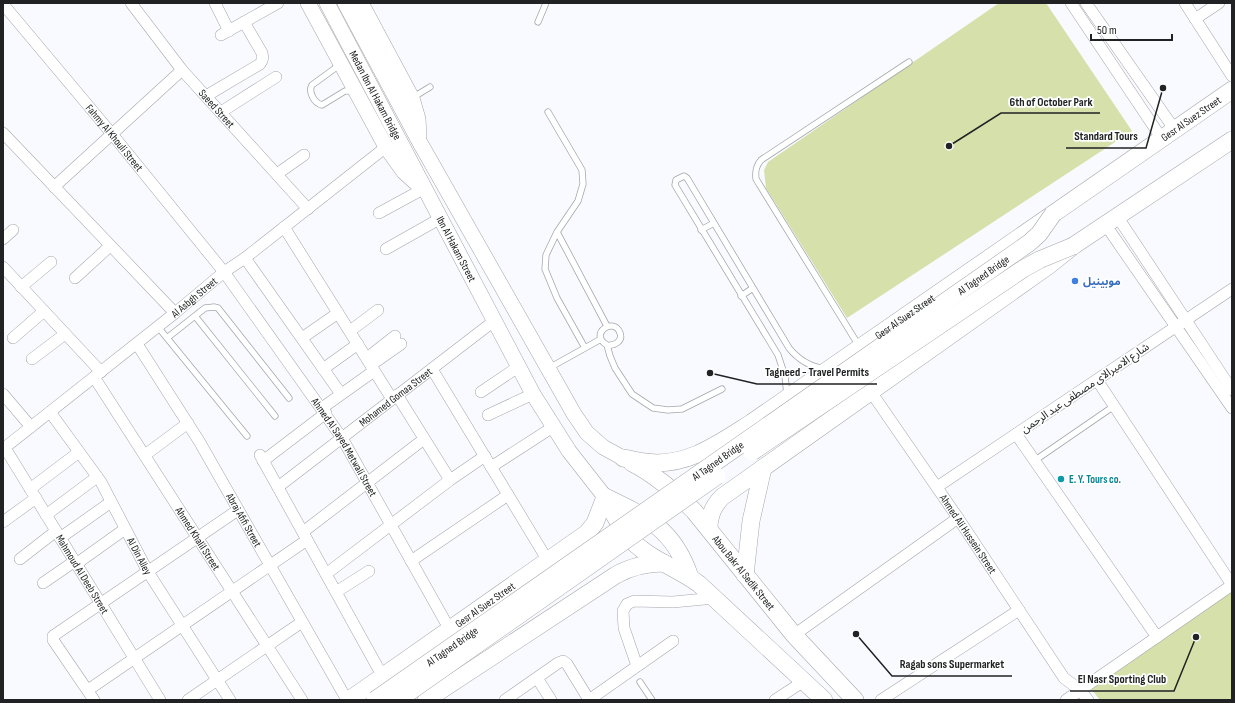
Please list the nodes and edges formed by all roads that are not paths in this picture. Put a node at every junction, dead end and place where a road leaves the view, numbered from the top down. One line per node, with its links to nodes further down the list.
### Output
1 (131, 3): 19 (street, Saeed Street)
2 (215, 3): 15 (street)
3 (278, 3): 15 (street)
4 (308, 3): 17 (main road, Ibn Al Hakam Street)
5 (327, 3): 37 (main road, Medan Ibn Al Hakam Bridge)
6 (345, 3): 26 (main road, Medan Ibn Al Hakam Bridge)
7 (361, 3): 26 (main road, Ibn Al Hakam Street)
8 (546, 3): 16 (lane)
9 (1070, 3): 31 (street)
10 (1086, 3): 31 (street)
11 (1185, 3): 14 (street)
12 (1219, 3): 14 (street)
13 (3, 4): 30 (street, Fahmy Al Khouli Street)
14 (1195, 19): 20 (street)
15 (244, 22): 25 (street)
16 (538, 22)
17 (339, 60): 24 (main road, Ibn Al Hakam Street); 24 (lane)
18 (909, 62): 82 (lane)
19 (182, 70): 25 (street, Saeed Street); 30 (street)
20 (1232, 76)
21 (276, 77): 27 (street)
22 (430, 87): 26 (lane)
23 (1232, 90): 31 (main road, Gesr Al Suez Street)
24 (356, 91): 33 (main road, Ibn Al Hakam Street)
25 (206, 96): 27 (street, Saeed Street)
26 (405, 100): 88 (main road, Ibn Al Hakam Street)
27 (221, 112): 35 (street, Saeed Street)
28 (548, 112): 47 (lane)
29 (3, 133): 36 (street)
30 (112, 134): 36 (street); 55 (street, Fahmy Al Khouli Street)
31 (1168, 134): 40 (main road, Gesr Al Suez Street)
32 (1232, 140): 42 (main road)
33 (386, 147): 37 (main road, Ibn Al Hakam Street); 38 (street, Al Asbgh Street)
34 (304, 155): 35 (street)
35 (277, 174): 38 (street, Saeed Street)
36 (54, 187): 49 (street)
37 (425, 188): 39 (street); 41 (main road, Ibn Al Hakam Street)
38 (308, 209): 44 (street, Al Asbgh Street)
39 (379, 213)
40 (1053, 214): 82 (main road, Gesr Al Suez Street); 187 (main road, Al Tagned Bridge, bridge)
41 (441, 218): 51 (street); 67 (main road, Ibn Al Hakam Street)
42 (1111, 220): 50 (main road); 66 (street); 70 (street)
43 (714, 223): 46 (lane); 46 (lane); 58 (lane)
44 (284, 227): 52 (street, Al Asbgh Street); 64 (street)
45 (13, 230): 48 (street)
46 (701, 230): 60 (lane)
47 (557, 232): 69 (lane); 81 (lane)
48 (3, 239)
49 (110, 246): 56 (street); 63 (street)
50 (1073, 246): 95 (main road); 188 (main road, Al Tagned Bridge, bridge)
51 (386, 249)
52 (245, 258): 55 (street, Al Asbgh Street); 75 (street)
53 (51, 262): 57 (street)
54 (3, 267): 57 (street, Ahmed Khalil Street)
55 (224, 272): 63 (street, Al Asbgh Street); 104 (street, Ahmed Al Sayed Metwali Street)
56 (75, 278)
57 (21, 287): 62 (street, Ahmed Khalil Street)
58 (753, 288): 60 (lane); 89 (lane)
59 (1232, 289): 66 (street, شارع الاميرالاى مصطفى عبد الرحمن)
60 (741, 296): 101 (lane)
61 (378, 310): 71 (street)
62 (44, 311): 72 (street, Ahmed Khalil Street); 73 (street)
63 (175, 313): 68 (street, Al Asbgh Street)
64 (338, 313): 71 (street); 75 (street)
65 (195, 316): 74 (lane); 100 (lane); 107 (lane)
66 (1186, 320): 70 (street, شارع الاميرالاى مصطفى عبد الرحمن); 93 (street)
67 (494, 321): 85 (main road, Ibn Al Hakam Street); 87 (street, Mohamed Gomaa Street)
68 (158, 326): 74 (lane); 78 (street, Al Asbgh Street)
69 (607, 326): 76 (lane); 80 (lane)
70 (1176, 327): 91 (street, شارع الاميرالاى مصطفى عبد الرحمن); 103 (street)
71 (350, 331): 79 (street)
72 (65, 334): 83 (street); 90 (street, Ahmed Khalil Street)
73 (13, 338)
74 (167, 338): 113 (lane)
75 (302, 338): 86 (street)
76 (601, 339): 80 (lane); 81 (lane)
77 (398, 340): 84 (street)
78 (137, 344): 90 (street, Al Asbgh Street); 108 (street, Abraj Afifi Street)
79 (358, 344): 84 (street); 86 (street)
80 (608, 345): 92 (lane)
81 (585, 348): 88 (lane)
82 (860, 348): 89 (main road, Gesr Al Suez Street)
83 (32, 359)
84 (371, 365): 97 (street); 99 (street)
85 (518, 367): 94 (street); 98 (main road, Ibn Al Hakam Street)
86 (323, 369): 97 (street)
87 (432, 369): 99 (street, Mohamed Gomaa Street); 119 (street)
88 (548, 369): 120 (main road, Ibn Al Hakam Street)
89 (828, 369): 101 (main road, Gesr Al Suez Street)
90 (98, 374): 105 (street, Al Asbgh Street); 118 (street, Ahmed Khalil Street)
91 (1097, 380): 102 (street); 112 (street, شارع الاميرالاى مصطفى عبد الرحمن)
92 (722, 389)
93 (1232, 390)
94 (481, 392)
95 (871, 392): 121 (main road); 129 (street, Ahmed Ali Hussein Street)
96 (3, 394): 110 (street)
97 (341, 394): 104 (street)
98 (533, 394): 106 (street); 111 (main road, Ibn Al Hakam Street)
99 (395, 397): 114 (street, Mohamed Gomaa Street); 115 (street)
100 (289, 398)
101 (787, 398): 109 (main road, Gesr Al Suez Street)
102 (1114, 406): 122 (lane); 157 (street)
103 (1232, 408)
104 (324, 411): 114 (street, Ahmed Al Sayed Metwali Street); 128 (street)
105 (50, 412): 110 (street, Al Asbgh Street); 117 (street, Al Din Alley)
106 (488, 415)
107 (275, 416)
108 (188, 423): 118 (street); 134 (street, Abraj Afifi Street)
109 (751, 423): 120 (main road, Gesr Al Suez Street); 121 (main road)
110 (31, 427): 116 (street, Al Asbgh Street)
111 (553, 427): 123 (street); 132 (main road, Ibn Al Hakam Street)
112 (1016, 434): 122 (street); 129 (street, شارع الاميرالاى مصطفى عبد الرحمن)
113 (247, 436)
114 (342, 438): 127 (street, Ahmed Al Sayed Metwali Street); 128 (street, Mohamed Gomaa Street)
115 (424, 439): 126 (street); 127 (street)
116 (4, 448): 130 (street, Mahmoud Al Deeb Street)
117 (79, 452): 125 (street, Al Din Alley); 130 (street)
118 (145, 455): 143 (street, Ahmed Khalil Street)
119 (485, 456): 123 (street); 126 (street)
120 (623, 458): 139 (main road, Abou Bakr Al Sedik Street)
121 (777, 458): 124 (main road)
122 (1034, 461): 168 (street)
123 (492, 467): 131 (street)
124 (763, 468): 139 (main road); 153 (main road)
125 (97, 477): 133 (street, Al Din Alley); 135 (street)
126 (450, 480): 138 (street)
127 (367, 483): 138 (street, Ahmed Al Sayed Metwali Street); 142 (street)
128 (278, 487): 142 (street)
129 (937, 487): 136 (street, Ahmed Ali Hussein Street)
130 (33, 493): 135 (street, Mahmoud Al Deeb Street); 137 (street)
131 (508, 495): 145 (street); 146 (street)
132 (605, 497): 146 (main road, Gesr Al Suez Street); 148 (main road); 155 (main road)
133 (111, 502): 140 (street, Al Din Alley); 141 (street)
134 (238, 510): 143 (street); 149 (street, Abraj Afifi Street)
135 (46, 515): 141 (street, Mahmoud Al Deeb Street)
136 (958, 518): 162 (street, Ahmed Ali Hussein Street); 167 (street)
137 (3, 522)
138 (391, 525): 145 (street, Ahmed Al Sayed Metwali Street); 152 (street)
139 (709, 528): 153 (main road, Abou Bakr Al Sedik Street)
140 (125, 529): 147 (street); 151 (street, Al Din Alley)
141 (58, 534): 144 (street); 147 (street, Mahmoud Al Deeb Street)
142 (305, 536): 149 (street); 152 (street)
143 (198, 538): 151 (street); 158 (street, Ahmed Khalil Street)
144 (20, 559)
145 (411, 561): 166 (street, Ahmed Al Sayed Metwali Street)
146 (548, 561): 154 (main road, Gesr Al Suez Street)
147 (76, 563): 156 (street); 161 (street, Mahmoud Al Deeb Street)
148 (664, 563): 155 (main road); 163 (main road)
149 (270, 566): 158 (street); 164 (street, Abraj Afifi Street)
150 (369, 571): 159 (street)
151 (148, 572): 161 (street); 165 (street, Al Din Alley)
152 (326, 574): 159 (street)
153 (745, 574): 167 (main road, Abou Bakr Al Sedik Street)
154 (528, 576): 163 (main road); 166 (main road, Gesr Al Suez Street)
155 (690, 577): 160 (main road)
156 (43, 583)
157 (1232, 585): 168 (street)
158 (232, 592): 165 (street); 170 (street, Ahmed Khalil Street)
159 (336, 592): 173 (street)
160 (715, 598): 172 (street); 177 (main road)
161 (100, 603): 171 (street, Mahmoud Al Deeb Street); 179 (street)
162 (1019, 610): 175 (street, Ahmed Ali Hussein Street); 197 (street)
163 (558, 613): 189 (main road)
164 (302, 622): 170 (street); 186 (street, Abraj Afifi Street)
165 (183, 626): 171 (street); 176 (street, Al Din Alley)
166 (450, 630): 173 (main road, Gesr Al Suez Street)
167 (794, 635): 196 (main road, Abou Bakr Al Sedik Street)
168 (1157, 637): 180 (street)
169 (673, 641): 172 (street)
170 (267, 646): 176 (street); 185 (street, Ahmed Khalil Street)
171 (135, 658): 179 (street); 182 (street, Mahmoud Al Deeb Street)
172 (637, 666): 192 (street)
173 (383, 677): 186 (main road, Gesr Al Suez Street)
174 (537, 678): 190 (street); 191 (street); 192 (street)
175 (1064, 678): 180 (street, Ahmed Ali Hussein Street); 198 (street, Ahmed Ali Hussein Street)
176 (218, 680): 183 (street); 184 (street, Al Din Alley)
177 (804, 680): 194 (street); 195 (main road)
178 (640, 682): 193 (lane)
179 (88, 690): 181 (street)
180 (1080, 690): 198 (street); 199 (street, Ahmed Ali Hussein Street)
181 (94, 700)
182 (160, 700)
183 (188, 700)
184 (230, 700)
185 (302, 700)
186 (348, 700)
187 (374, 700)
188 (398, 700)
189 (426, 700)
190 (505, 700)
191 (551, 700)
192 (589, 700)
193 (652, 700)
194 (775, 700)
195 (824, 700)
196 (855, 700)
197 (881, 700)
198 (1068, 700)
199 (1088, 700)

